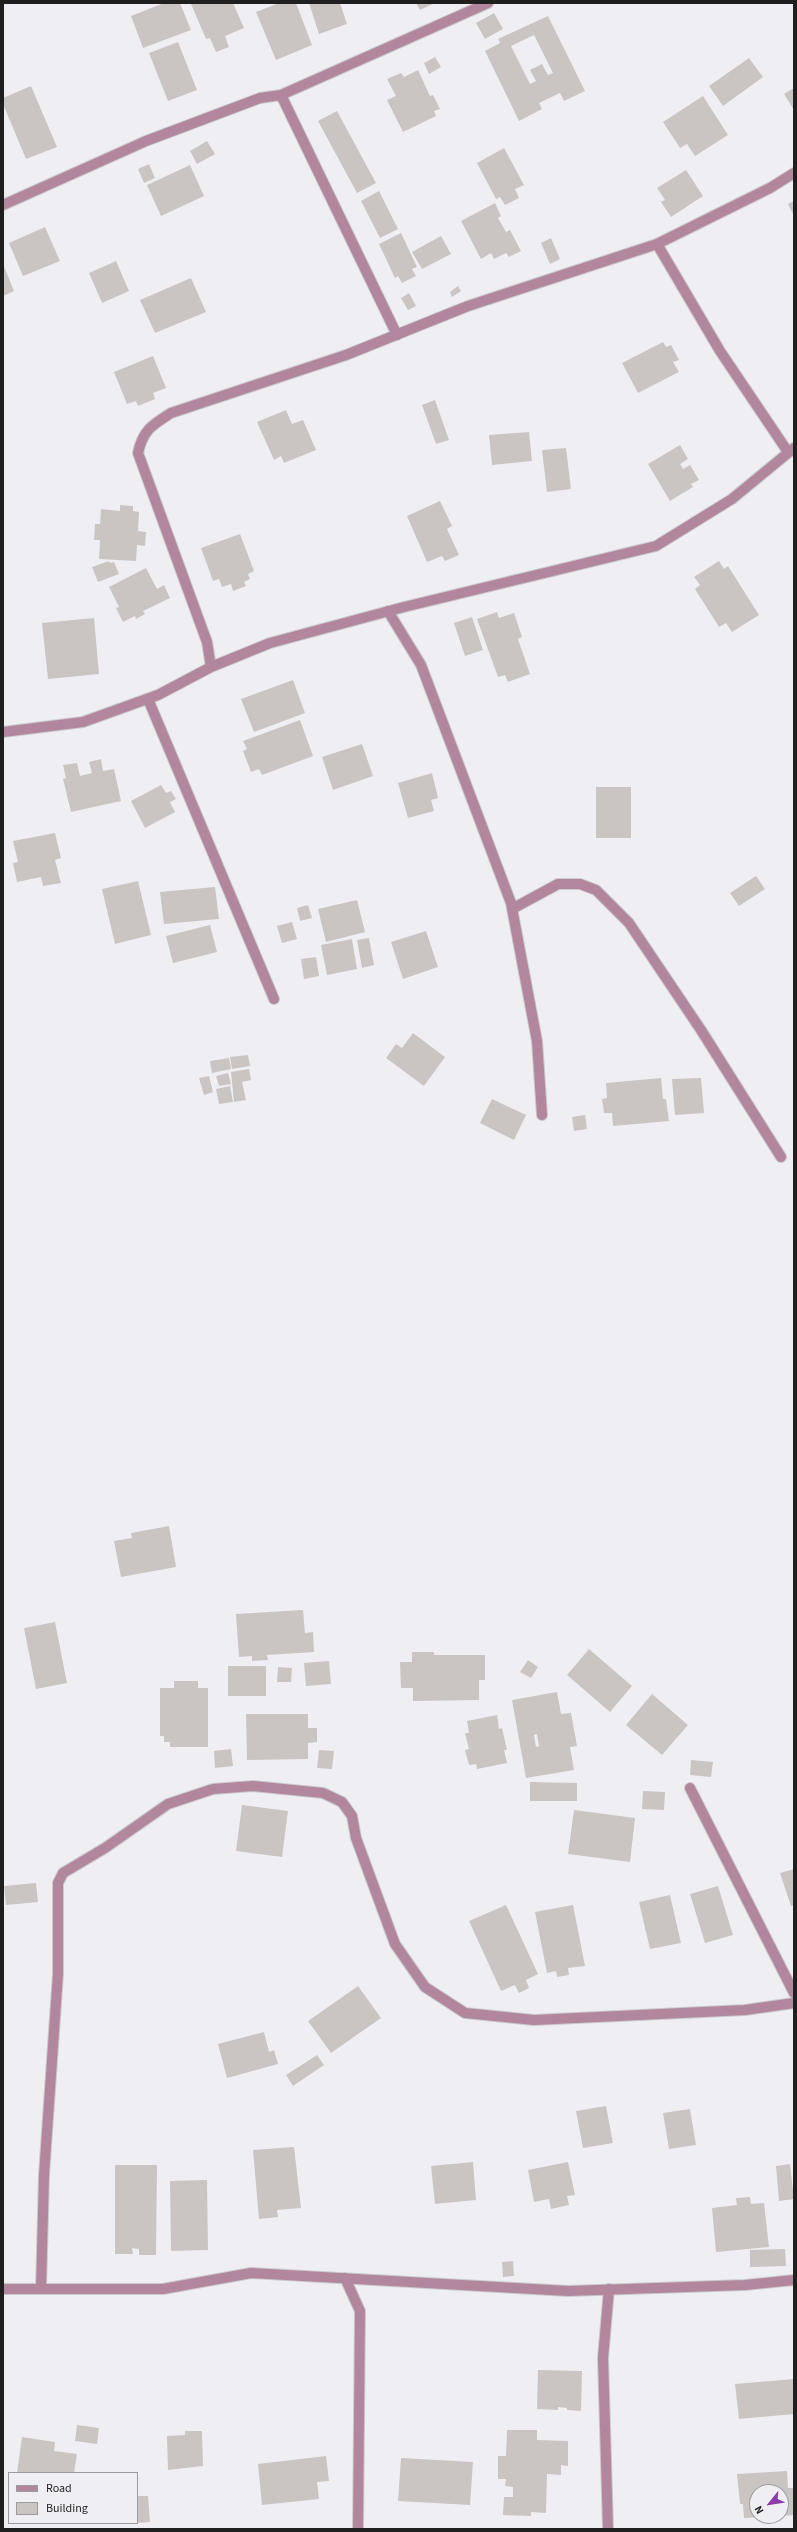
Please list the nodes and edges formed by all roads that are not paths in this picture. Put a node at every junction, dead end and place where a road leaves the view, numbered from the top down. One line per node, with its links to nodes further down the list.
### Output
1 (488, 3): 2 (street)
2 (281, 95): 4 (street); 6 (street)
3 (794, 173): 5 (street)
4 (3, 205)
5 (657, 244): 6 (street); 7 (street)
6 (397, 335): 9 (street)
7 (791, 450): 8 (street)
8 (388, 611): 9 (street); 12 (street)
9 (211, 667): 10 (street)
10 (148, 699): 11 (street); 13 (street)
11 (3, 732)
12 (512, 909): 14 (street); 15 (street)
13 (274, 999)
14 (542, 1115)
15 (781, 1158)
16 (690, 1788): 17 (street)
17 (794, 1994)
18 (794, 2003): 22 (street)
19 (345, 2278): 22 (street); 23 (street); 24 (street)
20 (794, 2280): 23 (street)
21 (3, 2289): 22 (street)
22 (41, 2289)
23 (609, 2289): 25 (street)
24 (358, 2529)
25 (608, 2529)

